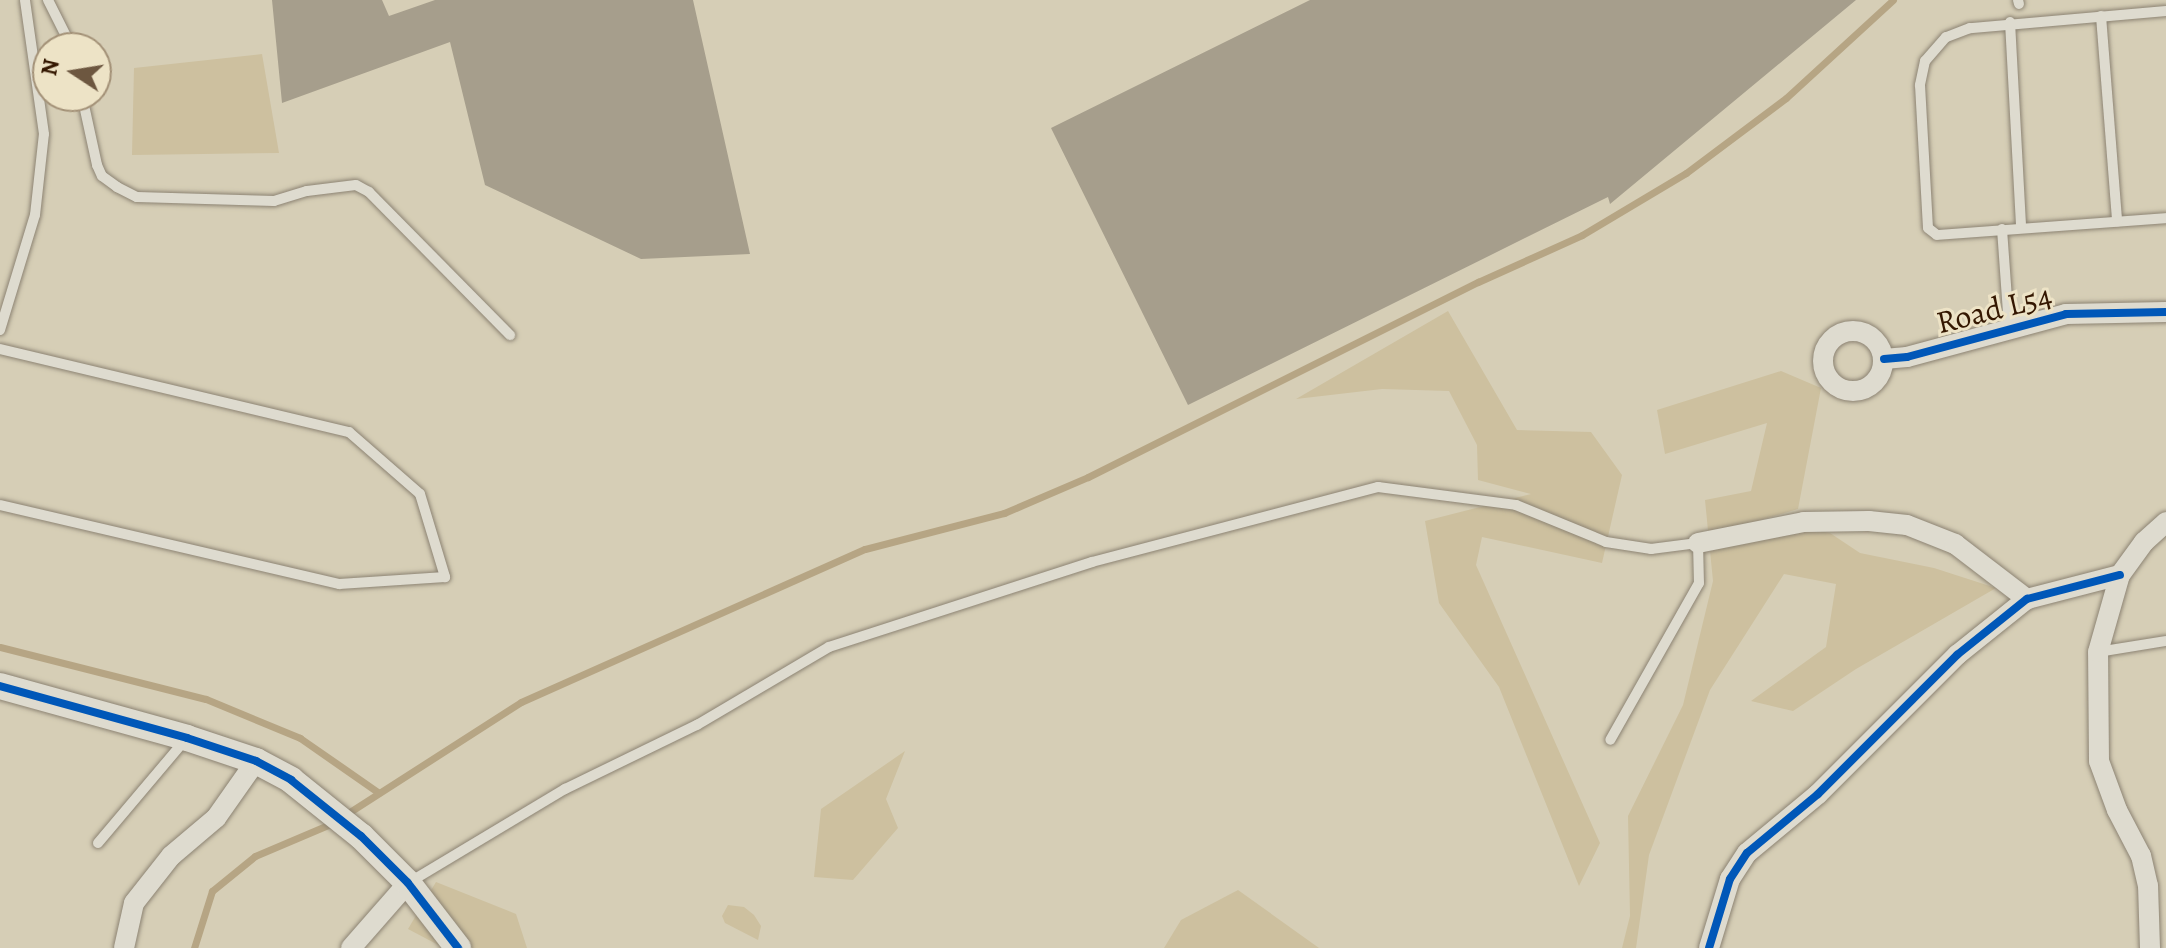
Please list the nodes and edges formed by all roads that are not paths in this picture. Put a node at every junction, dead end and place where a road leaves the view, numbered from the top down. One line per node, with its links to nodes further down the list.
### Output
1 (25, 0): 14 (lane)
2 (48, 0): 6 (lane)
3 (2166, 11): 4 (lane)
4 (2101, 16): 5 (lane); 9 (lane)
5 (2010, 22): 10 (lane); 11 (lane)
6 (64, 32)
7 (85, 112): 15 (lane)
8 (2166, 218): 9 (lane)
9 (2117, 221): 10 (lane)
10 (2021, 228): 11 (lane)
11 (2002, 229): 13 (lane)
12 (2166, 312): 13 (street, Road L54)
13 (2009, 326): 17 (street, Road L54)
14 (0, 330)
15 (510, 335)
16 (0, 349): 18 (lane)
17 (1884, 359)
18 (0, 505)
19 (2166, 522): 21 (street)
20 (1698, 543): 22 (street); 27 (lane); 30 (lane)
21 (2120, 575): 22 (street); 24 (street)
22 (2027, 599): 34 (street)
23 (2166, 641): 24 (lane)
24 (2098, 652): 35 (street)
25 (0, 686): 26 (street)
26 (187, 738): 28 (street); 29 (lane)
27 (1610, 740)
28 (256, 761): 30 (street); 31 (street)
29 (98, 843)
30 (408, 883): 32 (street); 33 (street)
31 (124, 948)
32 (351, 948)
33 (458, 948)
34 (1709, 948)
35 (2150, 948)

